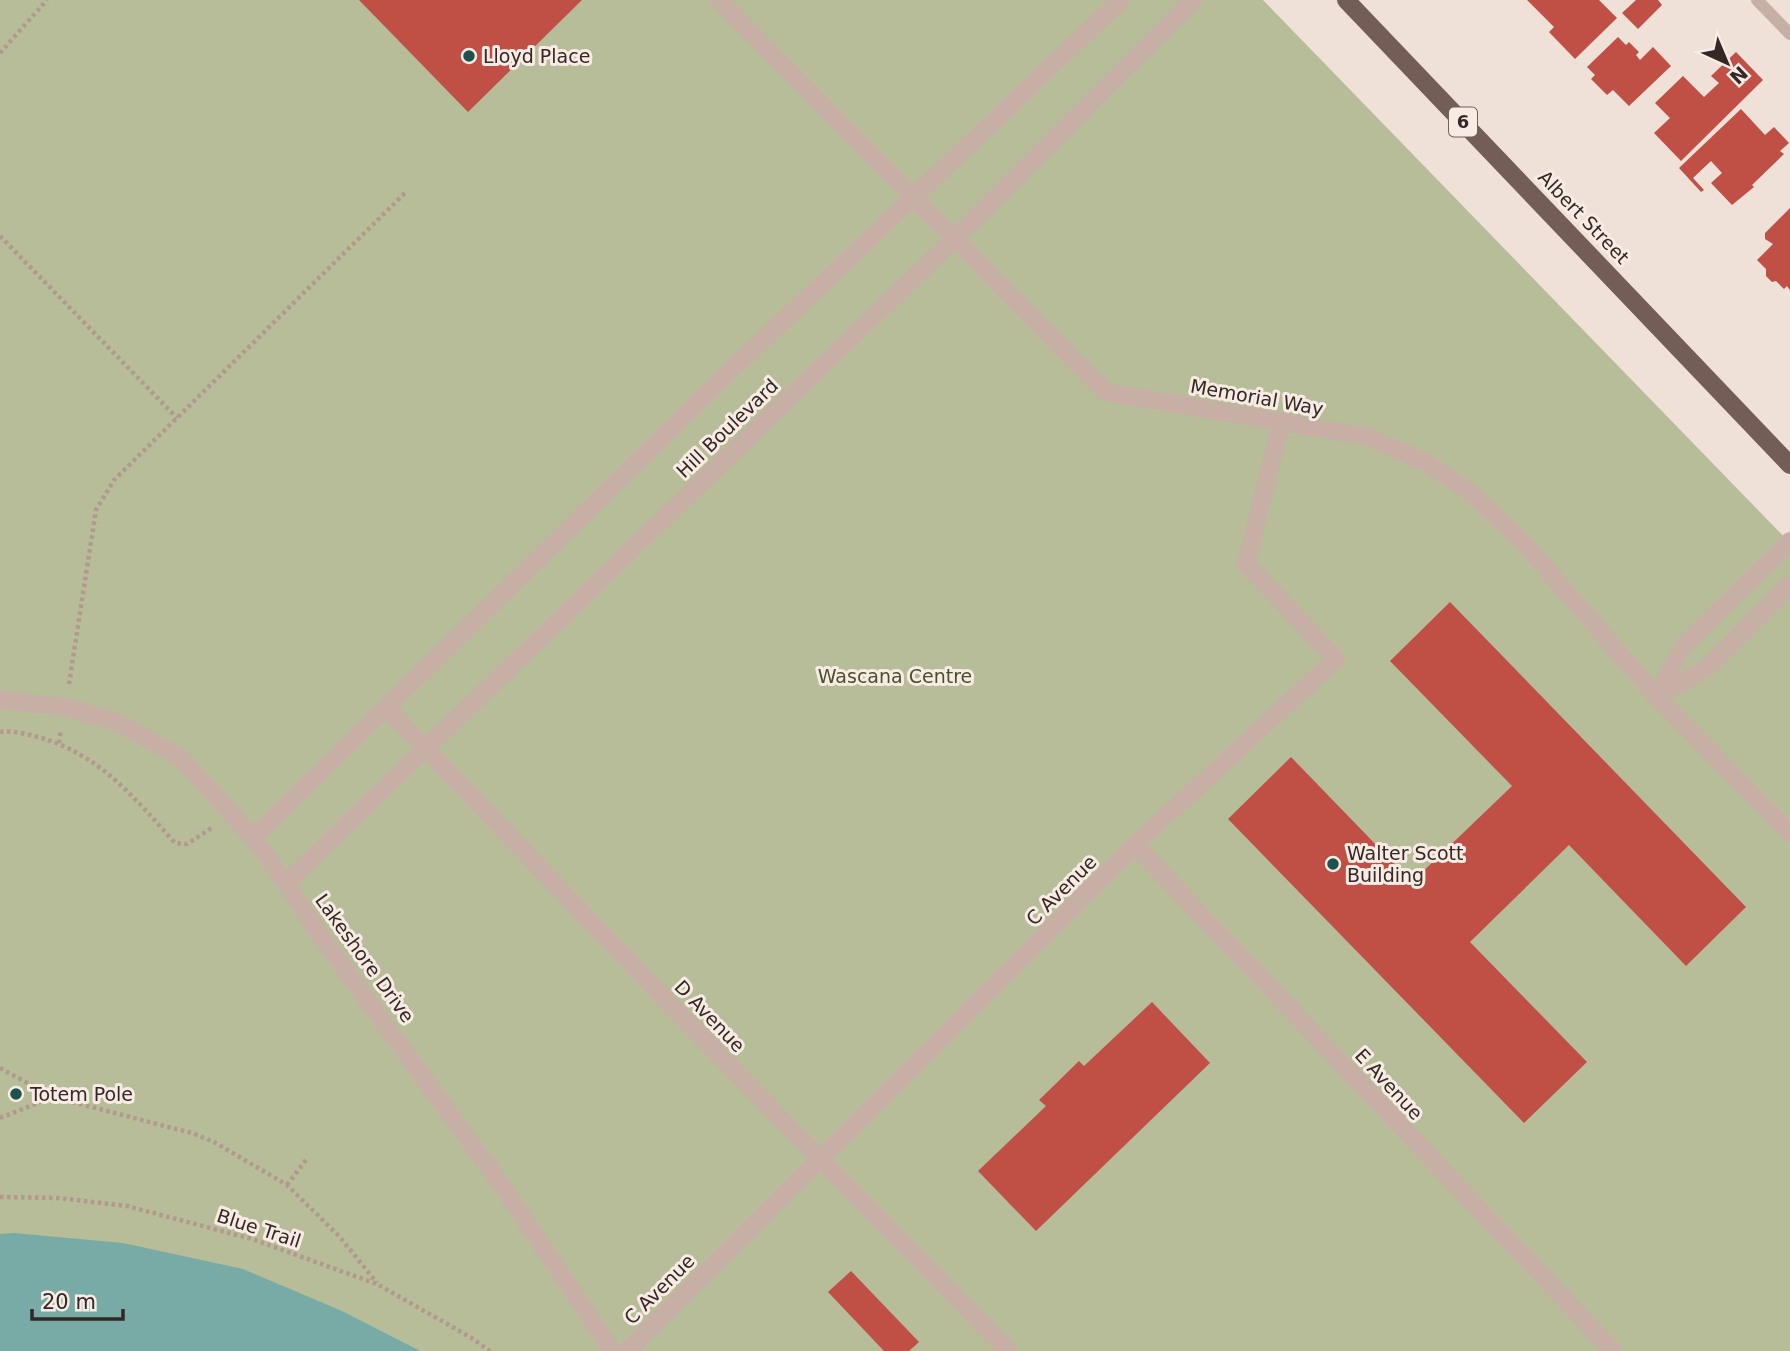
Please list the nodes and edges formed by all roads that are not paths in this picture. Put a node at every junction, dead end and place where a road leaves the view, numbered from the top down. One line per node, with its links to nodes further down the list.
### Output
1 (719, 0): 7 (street, Memorial Way)
2 (1121, 0): 7 (street, Hill Boulevard)
3 (1193, 0): 8 (street, Hill Boulevard)
4 (1346, 0): 10 (main road, Albert Street / 6)
5 (1757, 0): 6 (lane)
6 (1790, 34)
7 (914, 198): 8 (street, Memorial Way); 15 (street, Hill Boulevard)
8 (954, 239): 9 (street, Memorial Way); 16 (street, Hill Boulevard)
9 (1281, 423): 13 (street, Memorial Way); 19 (street, C Avenue)
10 (1790, 465)
11 (1790, 541): 13 (street)
12 (1790, 584): 13 (street)
13 (1656, 696): 17 (street, Memorial Way)
14 (0, 700): 18 (street, Lakeshore Drive)
15 (386, 707): 16 (street, D Avenue); 18 (street, Hill Boulevard)
16 (425, 746): 20 (street, Hill Boulevard); 21 (street, D Avenue)
17 (1790, 833)
18 (253, 838): 20 (street, Lakeshore Drive)
19 (1135, 845): 21 (street, C Avenue); 25 (street, E Avenue)
20 (286, 883): 22 (street, Lakeshore Drive)
21 (822, 1159): 23 (street, C Avenue); 24 (street, D Avenue)
22 (612, 1351)
23 (626, 1351)
24 (1008, 1351)
25 (1613, 1351)

